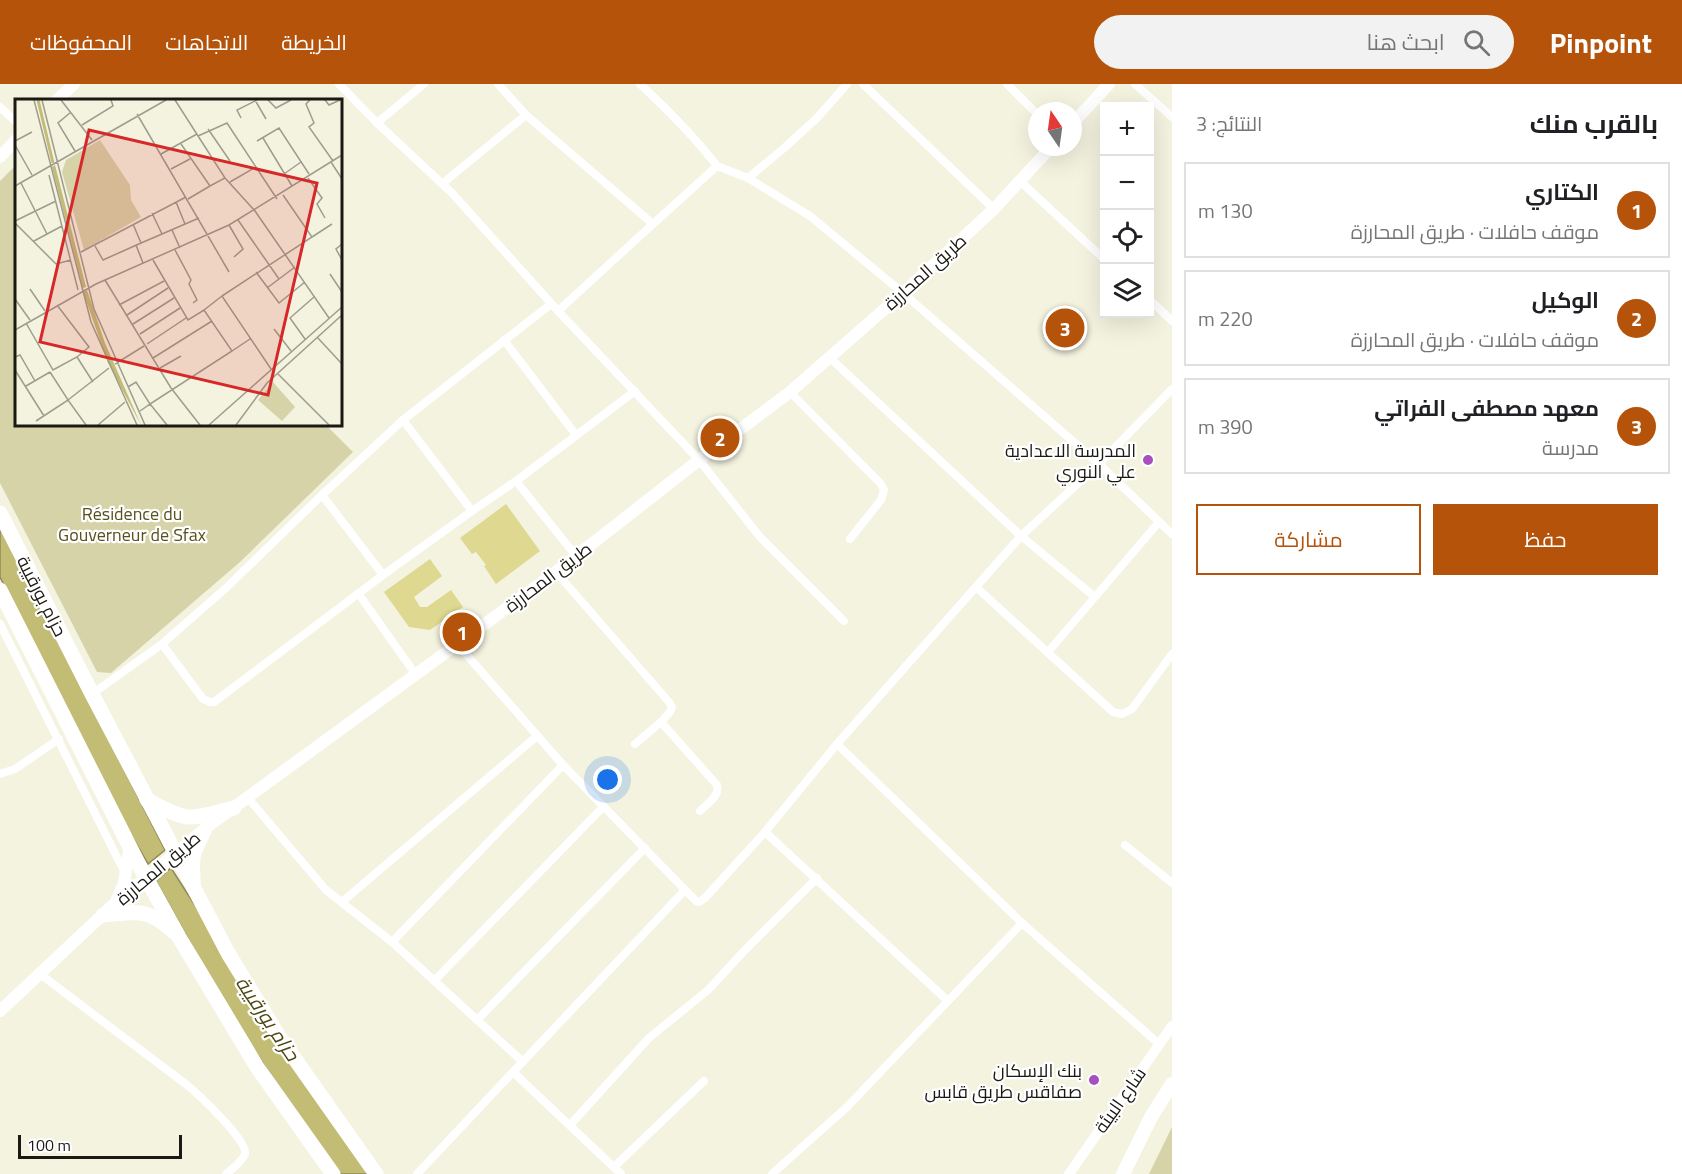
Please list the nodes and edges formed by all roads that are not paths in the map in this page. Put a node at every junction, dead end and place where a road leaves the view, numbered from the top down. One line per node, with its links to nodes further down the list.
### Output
1 (74, 84): 11 (main road)
2 (339, 84): 18 (street)
3 (424, 84): 18 (street)
4 (498, 84): 15 (street)
5 (640, 84): 22 (street)
6 (847, 84): 23 (street)
7 (862, 84): 26 (street)
8 (1007, 84): 12 (street)
9 (1108, 84): 14 (main road)
10 (1135, 84): 16 (street)
11 (58, 99)
12 (1028, 105)
13 (0, 107): 17 (street)
14 (1082, 113)
15 (526, 115): 25 (street); 27 (street)
16 (1172, 117)
17 (15, 121)
18 (377, 123): 25 (street)
19 (15, 141): 21 (main road)
20 (1043, 156): 24 (main road, طريق المحارزة)
21 (0, 157)
22 (717, 166): 23 (street); 27 (street)
23 (747, 178): 29 (street)
24 (1020, 181): 26 (main road, طريق المحارزة); 28 (street)
25 (443, 183): 30 (street)
26 (994, 209): 29 (main road, طريق المحارزة)
27 (653, 224): 32 (street)
28 (1100, 255)
29 (903, 293): 35 (main road, طريق المحارزة); 42 (street)
30 (551, 304): 32 (street); 34 (street)
31 (1154, 305): 33 (street)
32 (558, 311): 37 (street)
33 (1172, 321)
34 (504, 340): 39 (street); 40 (street)
35 (829, 357): 38 (main road, طريق المحارزة); 49 (street)
36 (1172, 389): 42 (street)
37 (635, 391): 40 (street); 41 (street)
38 (790, 392): 41 (main road, طريق المحارزة); 50 (street)
39 (403, 420): 44 (street); 45 (street)
40 (576, 435): 43 (street)
41 (699, 460): 51 (main road, طريق المحارزة); 58 (street)
42 (1099, 464): 47 (street); 49 (street)
43 (516, 481): 45 (street); 51 (street)
44 (322, 495): 53 (street); 60 (street)
45 (472, 511): 53 (street)
46 (0, 513): 65 (highway, حزام بورقيبة)
47 (1159, 522): 48 (street); 57 (street)
48 (1172, 534)
49 (1021, 536): 54 (street); 57 (street)
50 (850, 539)
51 (576, 556): 52 (main road, طريق المحارزة)
52 (555, 572): 61 (main road, طريق المحارزة); 66 (street)
53 (383, 575): 56 (street)
54 (976, 587): 62 (street); 70 (street)
55 (0, 590): 81 (highway, حزام بورقيبة)
56 (358, 593): 60 (street); 64 (street)
57 (1095, 597): 62 (street)
58 (844, 621)
59 (0, 624): 68 (street)
60 (162, 644): 65 (street)
61 (458, 645): 64 (main road, طريق المحارزة); 67 (street)
62 (1048, 652): 63 (street)
63 (1172, 654)
64 (416, 675): 73 (main road, طريق المحارزة)
65 (92, 694): 74 (highway, حزام بورقيبة)
66 (661, 722): 69 (street); 77 (street)
67 (537, 736): 71 (street); 90 (street)
68 (59, 739): 72 (street); 84 (street)
69 (635, 744)
70 (837, 744): 79 (street); 92 (street)
71 (563, 765): 75 (street); 94 (street)
72 (0, 774)
73 (248, 798): 76 (main road, طريق المحارزة); 90 (street)
74 (147, 800): 76 (highway); 83 (highway, حزام بورقيبة)
75 (603, 807): 82 (street); 96 (street)
76 (234, 808): 78 (main road, طريق المحارزة)
77 (700, 811)
78 (207, 827): 83 (main road, طريق المحارزة); 89 (main road)
79 (765, 832): 86 (street); 88 (street)
80 (1125, 845): 87 (street)
81 (130, 846): 84 (main road); 85 (highway, حزام بورقيبة)
82 (645, 848): 88 (street); 99 (street)
83 (173, 856): 85 (main road, طريق المحارزة); 89 (highway, حزام بورقيبة)
84 (126, 875): 91 (main road)
85 (148, 876): 91 (main road, طريق المحارزة); 93 (highway, حزام بورقيبة)
86 (817, 878): 97 (street); 106 (street)
87 (1172, 883)
88 (685, 890): 102 (street)
89 (195, 892): 110 (highway, حزام بورقيبة)
90 (342, 902): 94 (street)
91 (108, 910): 93 (highway); 95 (main road, طريق المحارزة)
92 (1022, 923): 97 (street); 101 (street)
93 (179, 937): 109 (highway, حزام بورقيبة)
94 (392, 942): 96 (street)
95 (40, 974): 98 (main road, طريق المحارزة); 108 (street)
96 (434, 981): 99 (street)
97 (948, 1001): 113 (street)
98 (0, 1011)
99 (477, 1020): 102 (street)
100 (1172, 1026): 101 (street, شارع البيئة)
101 (1159, 1044): 114 (street, شارع البيئة)
102 (523, 1062): 103 (street)
103 (513, 1072): 106 (street); 111 (street)
104 (704, 1081): 107 (street)
105 (1172, 1084): 115 (main road)
106 (570, 1125): 107 (street)
107 (614, 1167): 112 (street)
108 (226, 1174)
109 (333, 1174)
110 (376, 1174)
111 (417, 1174)
112 (621, 1174)
113 (772, 1174)
114 (1069, 1174)
115 (1123, 1174)

